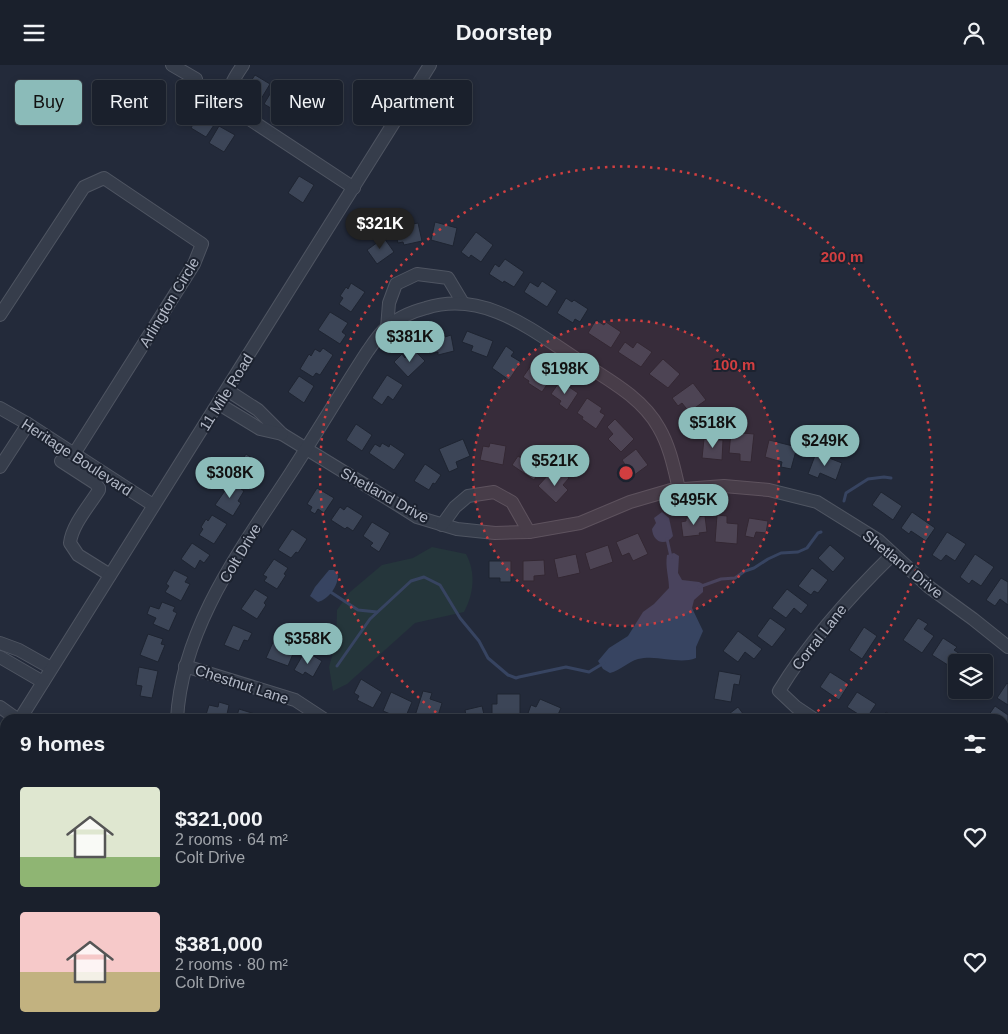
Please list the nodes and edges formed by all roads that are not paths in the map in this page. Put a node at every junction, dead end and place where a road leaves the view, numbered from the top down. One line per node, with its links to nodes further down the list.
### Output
1 (172, 65): 4 (street)
2 (243, 65): 5 (street)
3 (430, 65): 5 (street, 11 Mile Road)
4 (196, 79)
5 (354, 188): 9 (street, 11 Mile Road)
6 (464, 303): 8 (street, Colt Drive); 8 (street); 18 (street, Colt Drive)
7 (0, 315): 15 (street, Arlington Circle)
8 (387, 328): 14 (street, Colt Drive)
9 (227, 390): 10 (street, 11 Mile Road); 13 (street, Shetland Drive)
10 (219, 404): 13 (street, Shetland Drive); 19 (street, 11 Mile Road)
11 (0, 408): 12 (street, Heritage Boulevard)
12 (28, 424): 15 (street, Heritage Boulevard); 17 (street)
13 (282, 434): 14 (street, Shetland Drive)
14 (306, 449): 20 (street, Shetland Drive); 27 (street, Colt Drive)
15 (74, 454): 19 (street, Heritage Boulevard)
16 (61, 461): 23 (street)
17 (0, 467)
18 (679, 489): 21 (street, Shetland Drive); 22 (street, Shetland Drive)
19 (153, 505): 23 (street, 11 Mile Road)
20 (442, 525): 21 (street, Shetland Drive); 21 (street)
21 (529, 532)
22 (893, 553): 25 (street, Shetland Drive); 35 (street, Corral Lane)
23 (110, 575): 28 (street, 11 Mile Road)
24 (0, 643): 28 (street)
25 (1008, 647)
26 (0, 657): 29 (street)
27 (186, 665): 33 (street, Colt Drive); 34 (street, Chestnut Lane)
28 (51, 669): 29 (street, 11 Mile Road)
29 (42, 682): 32 (street, 11 Mile Road)
30 (0, 707): 31 (street)
31 (10, 714)
32 (21, 714)
33 (177, 714)
34 (316, 714)
35 (806, 714)

